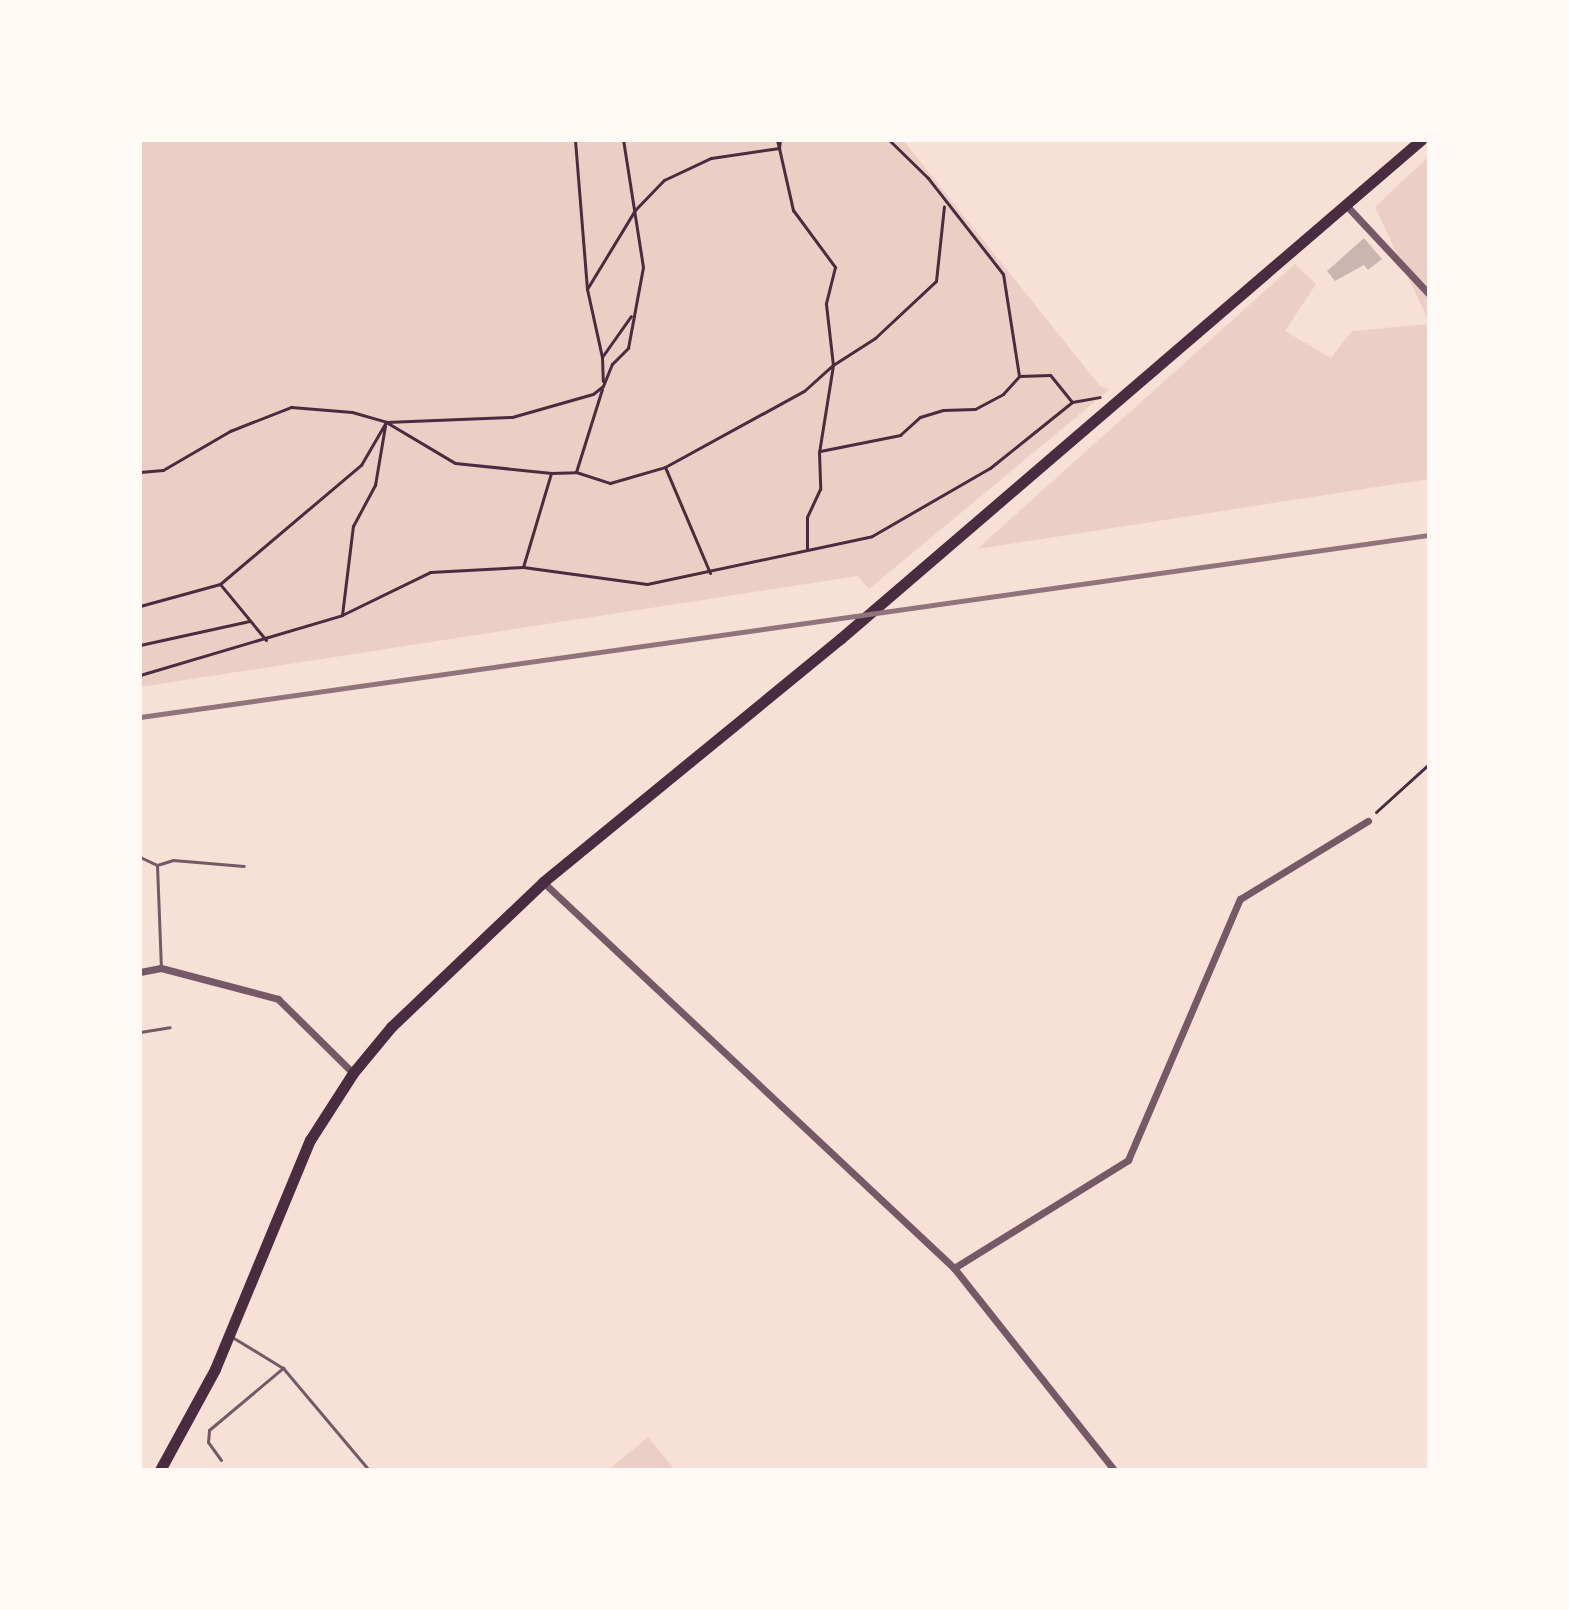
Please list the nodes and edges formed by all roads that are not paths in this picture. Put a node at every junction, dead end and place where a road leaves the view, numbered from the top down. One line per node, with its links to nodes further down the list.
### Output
1 (1421, 140): 2 (main road)
2 (1345, 204): 3 (street); 8 (main road)
3 (1429, 294)
4 (1368, 821): 14 (street)
5 (140, 857): 6 (lane)
6 (157, 865): 7 (lane); 9 (lane)
7 (244, 866)
8 (543, 882): 13 (main road); 14 (street)
9 (161, 968): 10 (street); 13 (street)
10 (140, 972)
11 (170, 1027): 12 (lane)
12 (140, 1032)
13 (353, 1073): 15 (main road)
14 (954, 1268): 20 (street)
15 (229, 1335): 16 (lane); 18 (main road)
16 (283, 1368): 17 (lane); 19 (lane)
17 (221, 1460)
18 (160, 1470)
19 (369, 1470)
20 (1114, 1470)

